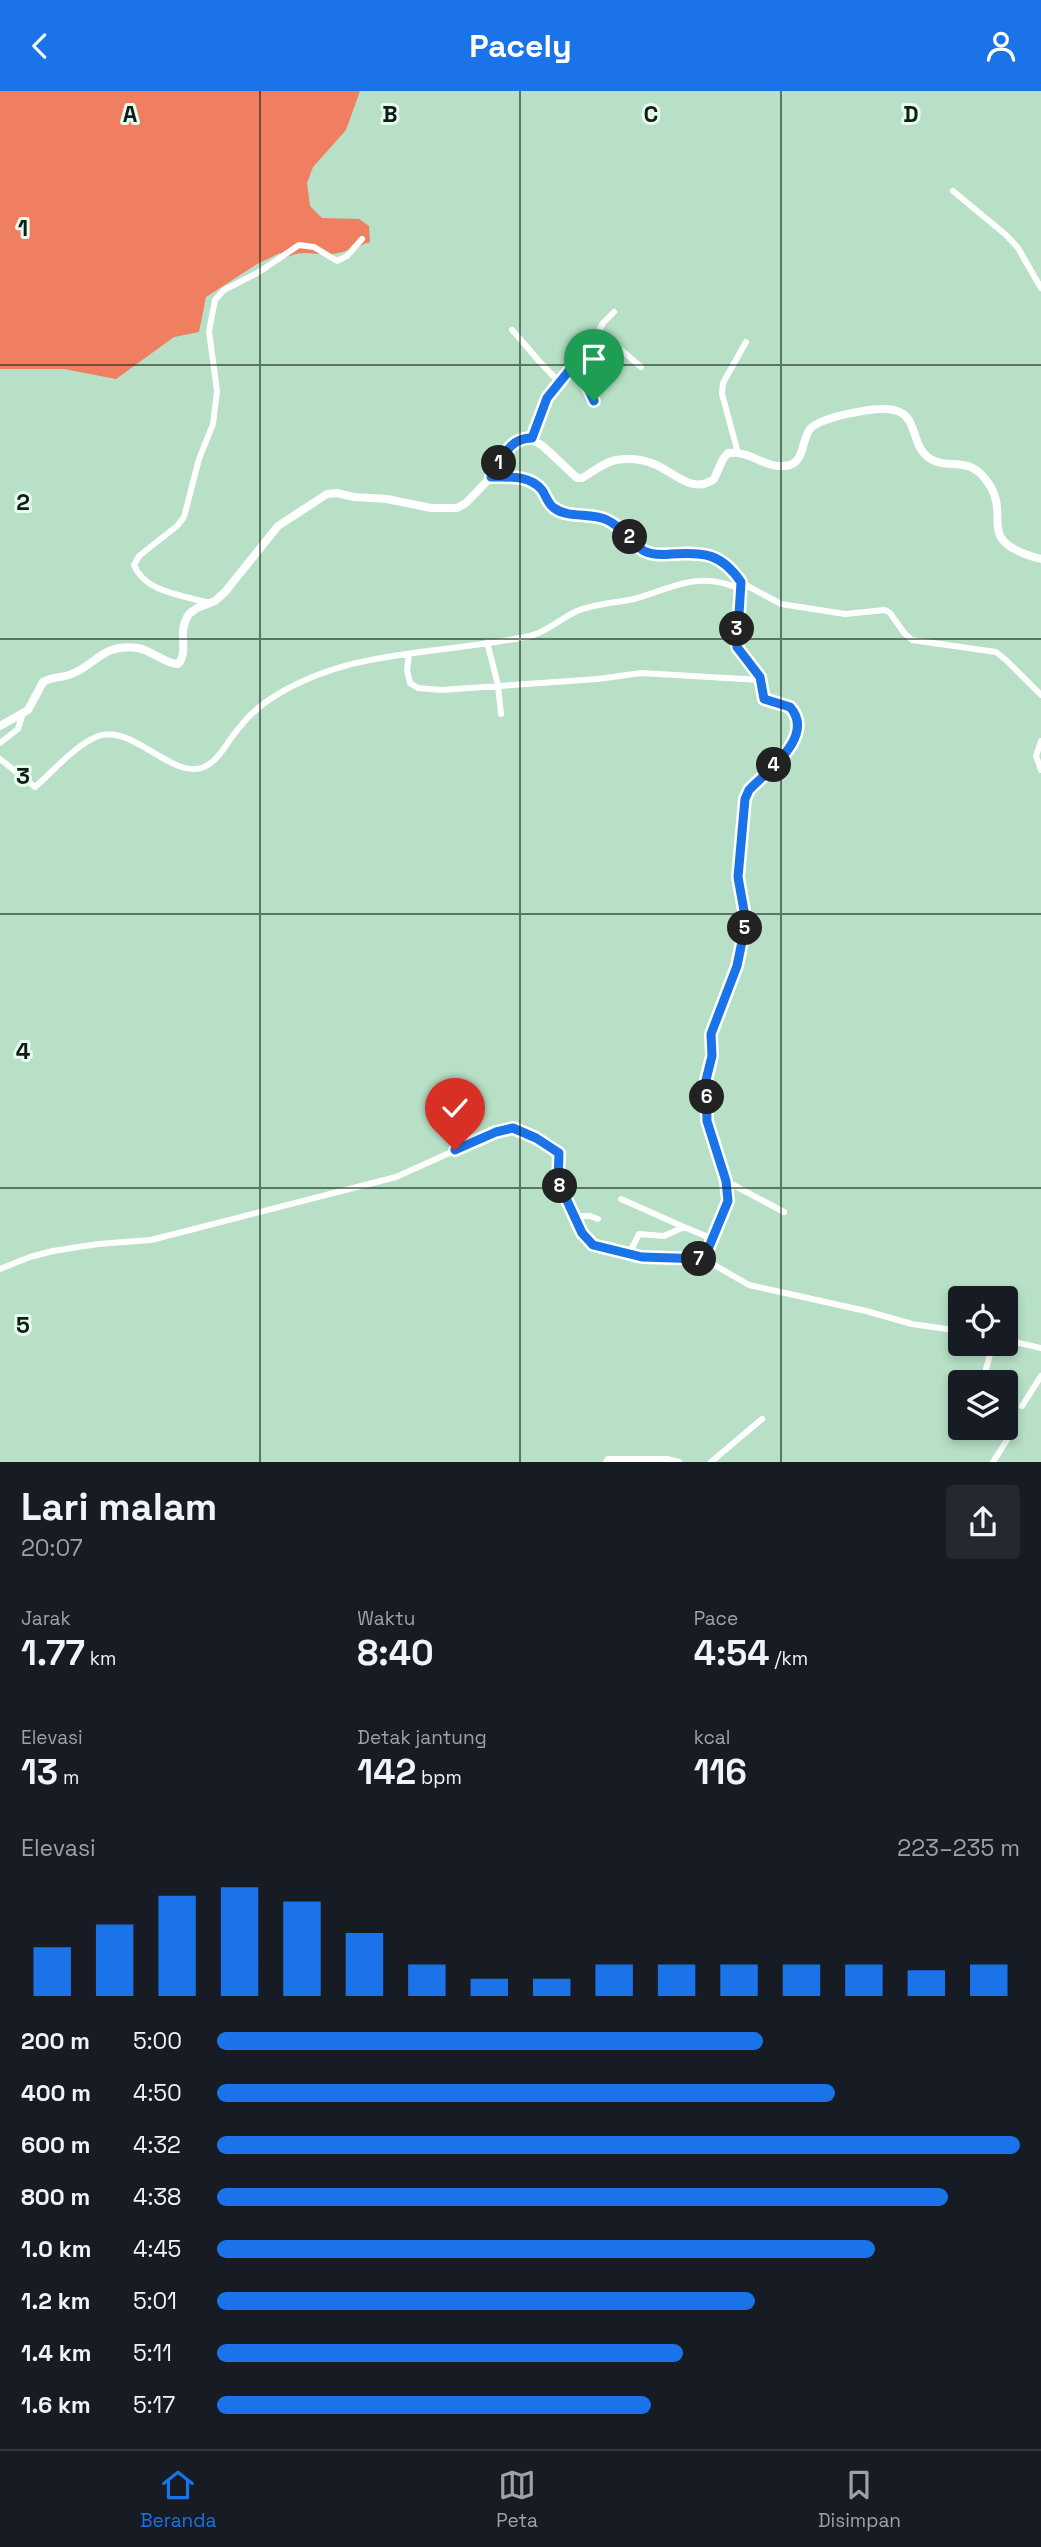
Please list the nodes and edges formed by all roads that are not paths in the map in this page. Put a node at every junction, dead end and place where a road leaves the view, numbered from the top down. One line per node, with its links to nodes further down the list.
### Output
1 (953, 191): 3 (street)
2 (362, 239): 17 (street)
3 (1041, 288)
4 (614, 312): 6 (street)
5 (512, 330): 10 (street)
6 (599, 334): 8 (street); 9 (street)
7 (746, 342): 13 (street)
8 (576, 362): 10 (street); 11 (street)
9 (641, 367)
10 (559, 381): 12 (street)
11 (594, 401)
12 (532, 438): 13 (main road); 14 (main road)
13 (738, 453): 15 (main road)
14 (491, 477): 16 (street); 17 (main road)
15 (1041, 559)
16 (741, 586): 18 (street); 20 (street); 22 (street)
17 (211, 604): 23 (main road)
18 (487, 642): 19 (street); 21 (street)
19 (409, 654): 21 (street); 28 (street)
20 (761, 680): 21 (street); 30 (street)
21 (498, 685): 24 (street)
22 (1041, 695)
23 (23, 713): 25 (main road); 27 (street)
24 (501, 714)
25 (0, 726)
26 (1041, 741): 29 (street)
27 (0, 743)
28 (0, 759)
29 (1041, 770)
30 (726, 1181): 32 (street); 36 (street)
31 (621, 1199): 35 (street)
32 (783, 1212)
33 (575, 1216): 34 (street); 37 (street); 39 (street)
34 (598, 1219)
35 (684, 1227): 36 (street); 37 (street)
36 (713, 1239): 38 (street)
37 (629, 1254): 38 (street)
38 (704, 1259): 40 (street)
39 (0, 1269)
40 (948, 1329)
41 (1018, 1343): 42 (street)
42 (1041, 1348)
43 (1041, 1376): 44 (street)
44 (1022, 1406)
45 (762, 1419): 49 (street)
46 (1007, 1440): 50 (street)
47 (606, 1462): 48 (street)
48 (680, 1462)
49 (711, 1462)
50 (993, 1462)

